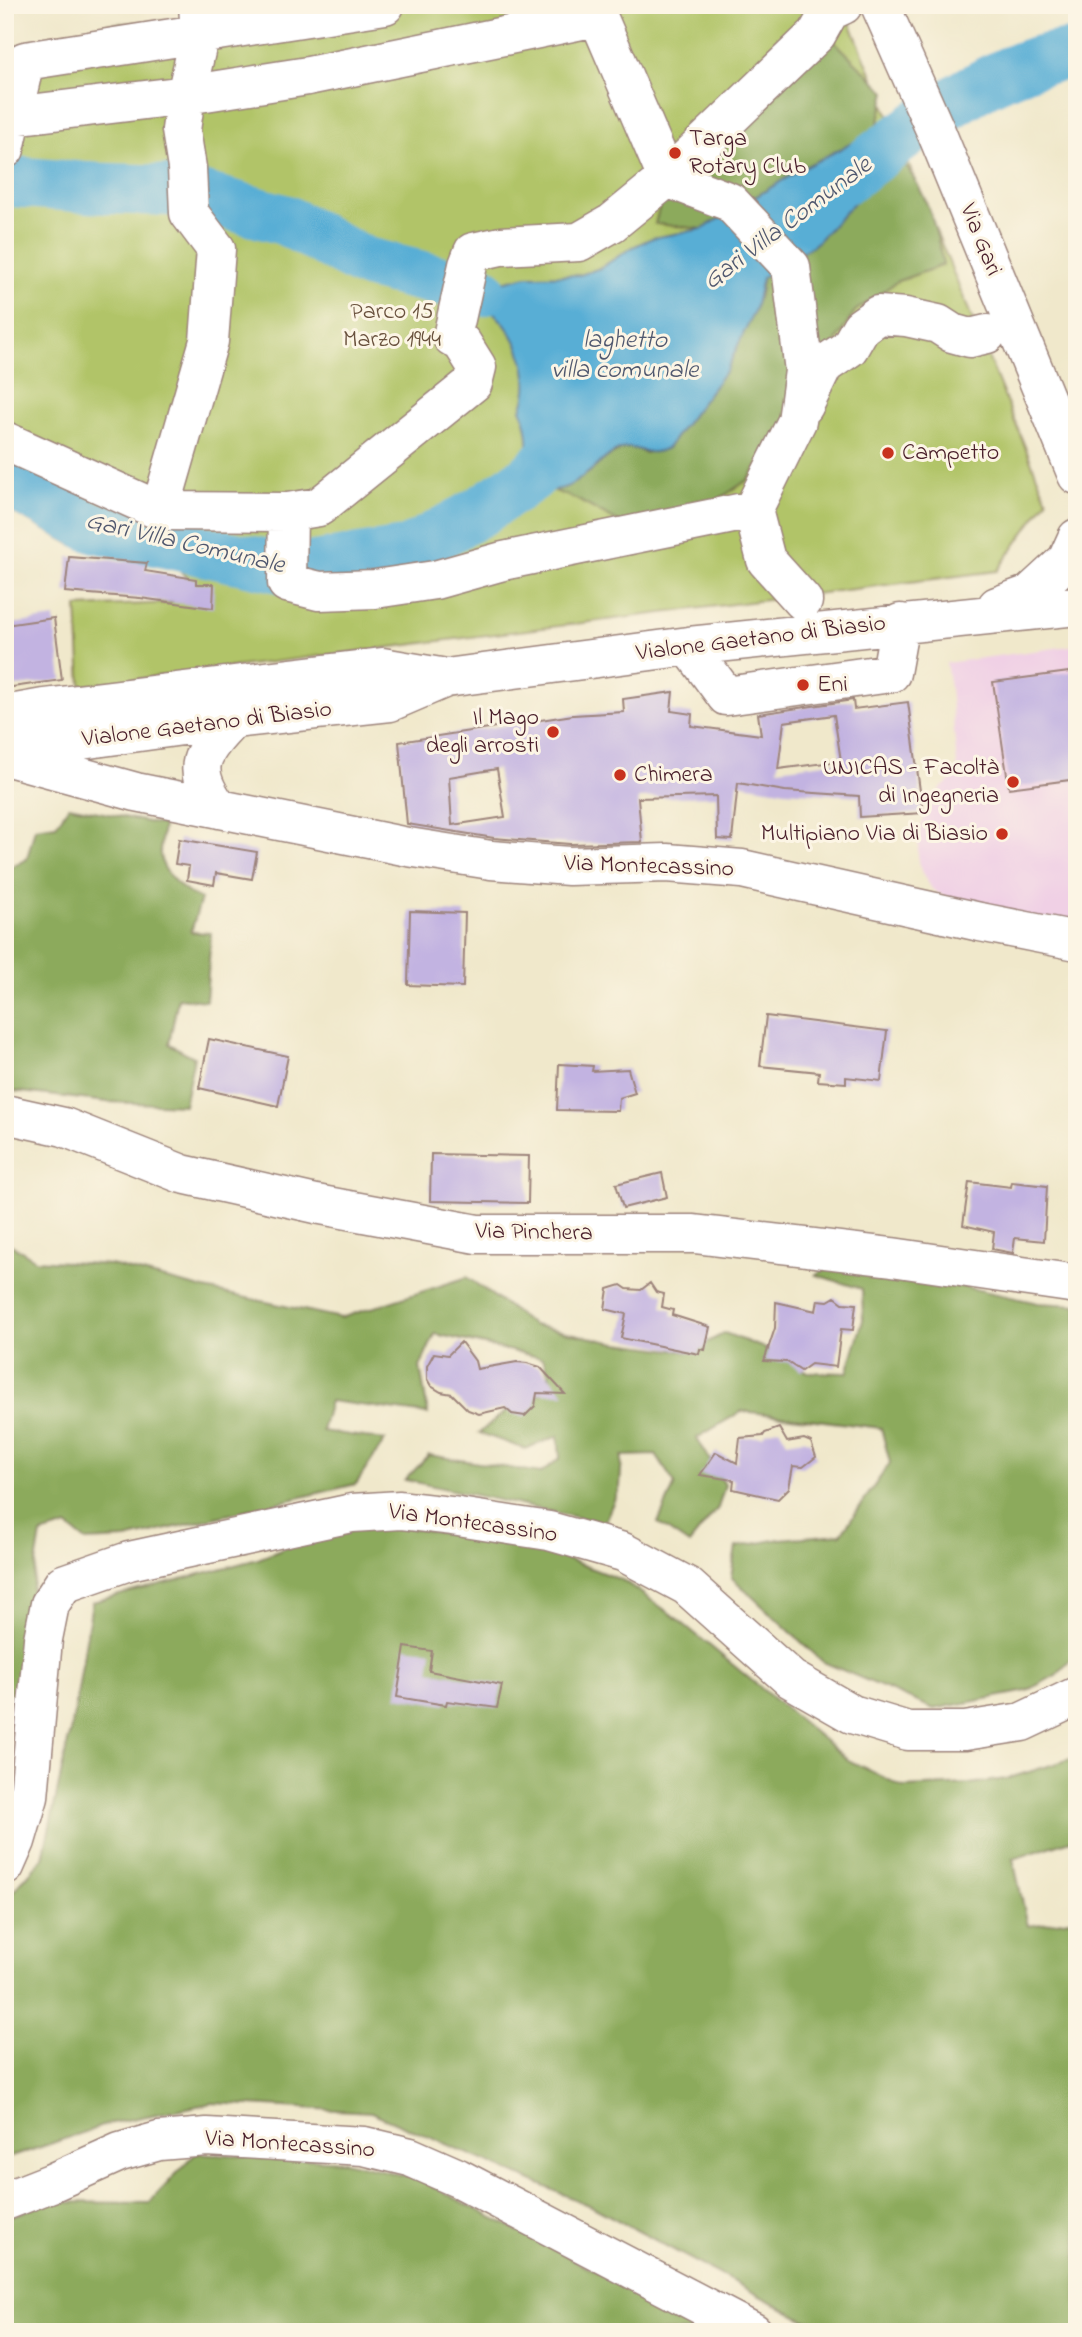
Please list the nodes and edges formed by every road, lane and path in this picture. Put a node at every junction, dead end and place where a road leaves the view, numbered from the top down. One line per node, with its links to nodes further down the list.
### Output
1 (385, 5): 5 (street)
2 (843, 5): 8 (street)
3 (880, 5): 12 (street, Via Gari)
4 (595, 11): 6 (street); 8 (street)
5 (199, 20): 6 (street); 7 (street)
6 (186, 94): 7 (street); 14 (street)
7 (9, 133)
8 (667, 178): 10 (street); 15 (street)
9 (987, 334): 10 (street)
10 (797, 421): 13 (street)
11 (5, 441): 14 (street)
12 (1077, 475)
13 (752, 510): 15 (street); 17 (street)
14 (160, 511): 15 (street)
15 (287, 524)
16 (1077, 538): 19 (street)
17 (803, 601)
18 (1077, 606): 19 (street, Vialone Gaetano di Biasio)
19 (972, 615): 20 (street, Vialone Gaetano di Biasio)
20 (900, 623): 21 (street, Vialone Gaetano di Biasio); 21 (street)
21 (689, 646): 22 (street, Vialone Gaetano di Biasio)
22 (446, 678): 23 (street, Vialone Gaetano di Biasio); 25 (street, Vialone Gaetano di Biasio)
23 (44, 708): 24 (street, Vialone Gaetano di Biasio); 26 (street)
24 (5, 715)
25 (233, 719): 26 (street, Vialone Gaetano di Biasio); 27 (street)
26 (23, 754): 27 (street, Via Montecassino)
27 (219, 809): 28 (street, Via Montecassino)
28 (1077, 941)
29 (5, 1114): 30 (street, Via Pinchera)
30 (1077, 1284)
31 (1077, 1696): 32 (street, Via Montecassino)
32 (5, 1866)
33 (5, 2201): 34 (street, Via Montecassino)
34 (754, 2332)

